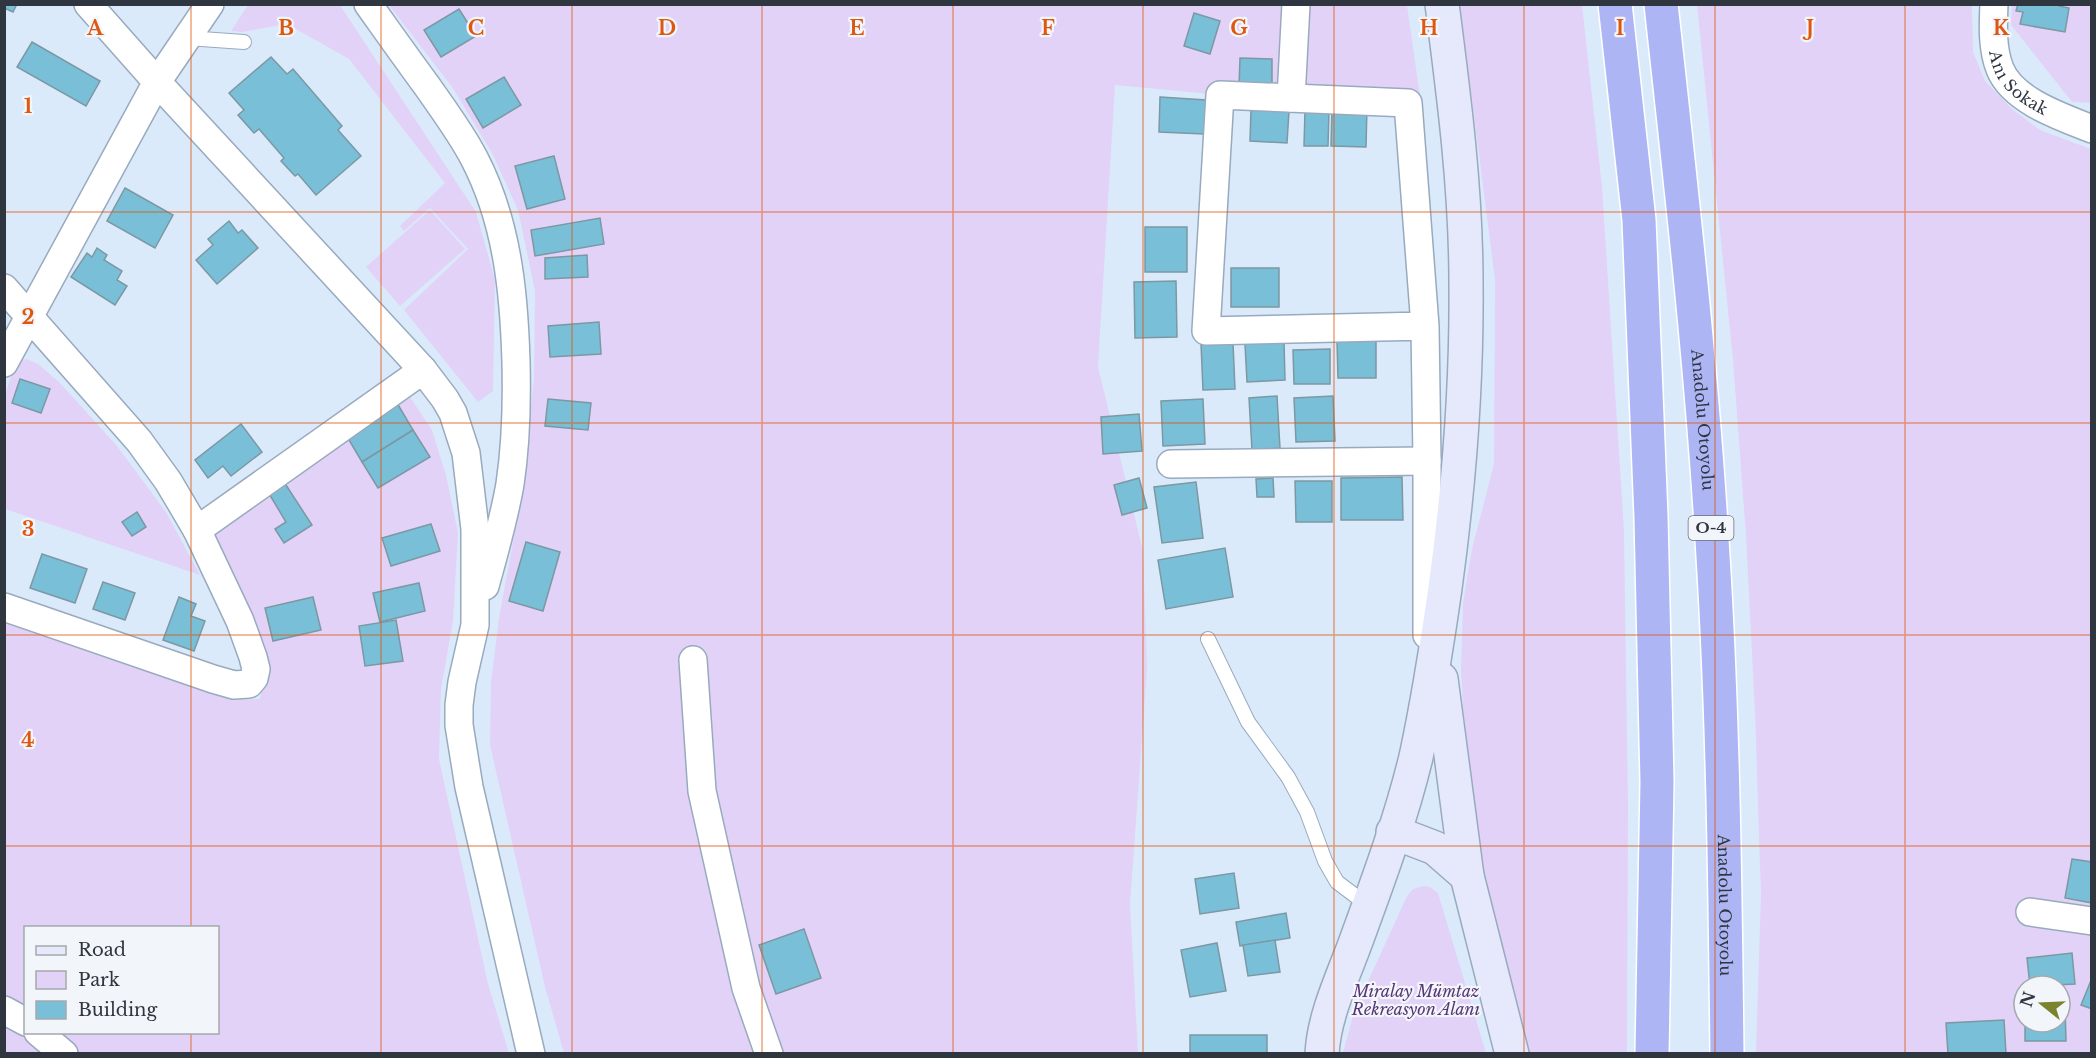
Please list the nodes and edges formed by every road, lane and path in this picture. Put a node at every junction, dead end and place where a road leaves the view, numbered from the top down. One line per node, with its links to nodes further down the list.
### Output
1 (88, 4): 11 (street)
2 (210, 4): 9 (street)
3 (368, 4): 23 (street)
4 (1296, 4): 12 (street)
5 (1442, 4): 25 (main road)
6 (1615, 4): 41 (highway)
7 (1661, 4): 42 (highway, Anadolu Otoyolu / O-4)
8 (1994, 4): 13 (street, Anı Sokak)
9 (187, 39): 10 (lane); 11 (street)
10 (244, 42)
11 (156, 82): 15 (street); 18 (street)
12 (1291, 98): 16 (street); 16 (street)
13 (2091, 129)
14 (4, 288): 15 (street)
15 (30, 316): 17 (street); 21 (street)
16 (1425, 326): 19 (street)
17 (4, 363)
18 (423, 370): 21 (street); 23 (street)
19 (1427, 461): 20 (street); 27 (street)
20 (1171, 464)
21 (197, 530): 22 (street)
22 (4, 607)
23 (475, 625): 37 (street)
24 (1208, 639): 30 (lane)
25 (1437, 647): 27 (main road); 29 (main road)
26 (693, 660): 38 (street)
27 (1426, 706): 28 (main road)
28 (1393, 832): 29 (main road); 30 (main road)
29 (1467, 876): 40 (main road)
30 (1369, 906): 39 (main road)
31 (2030, 912): 32 (street)
32 (2091, 921)
33 (4, 1010): 34 (street)
34 (24, 1021)
35 (40, 1034): 36 (street)
36 (64, 1053)
37 (531, 1053)
38 (769, 1053)
39 (1322, 1053)
40 (1512, 1053)
41 (1652, 1053)
42 (1727, 1053)

